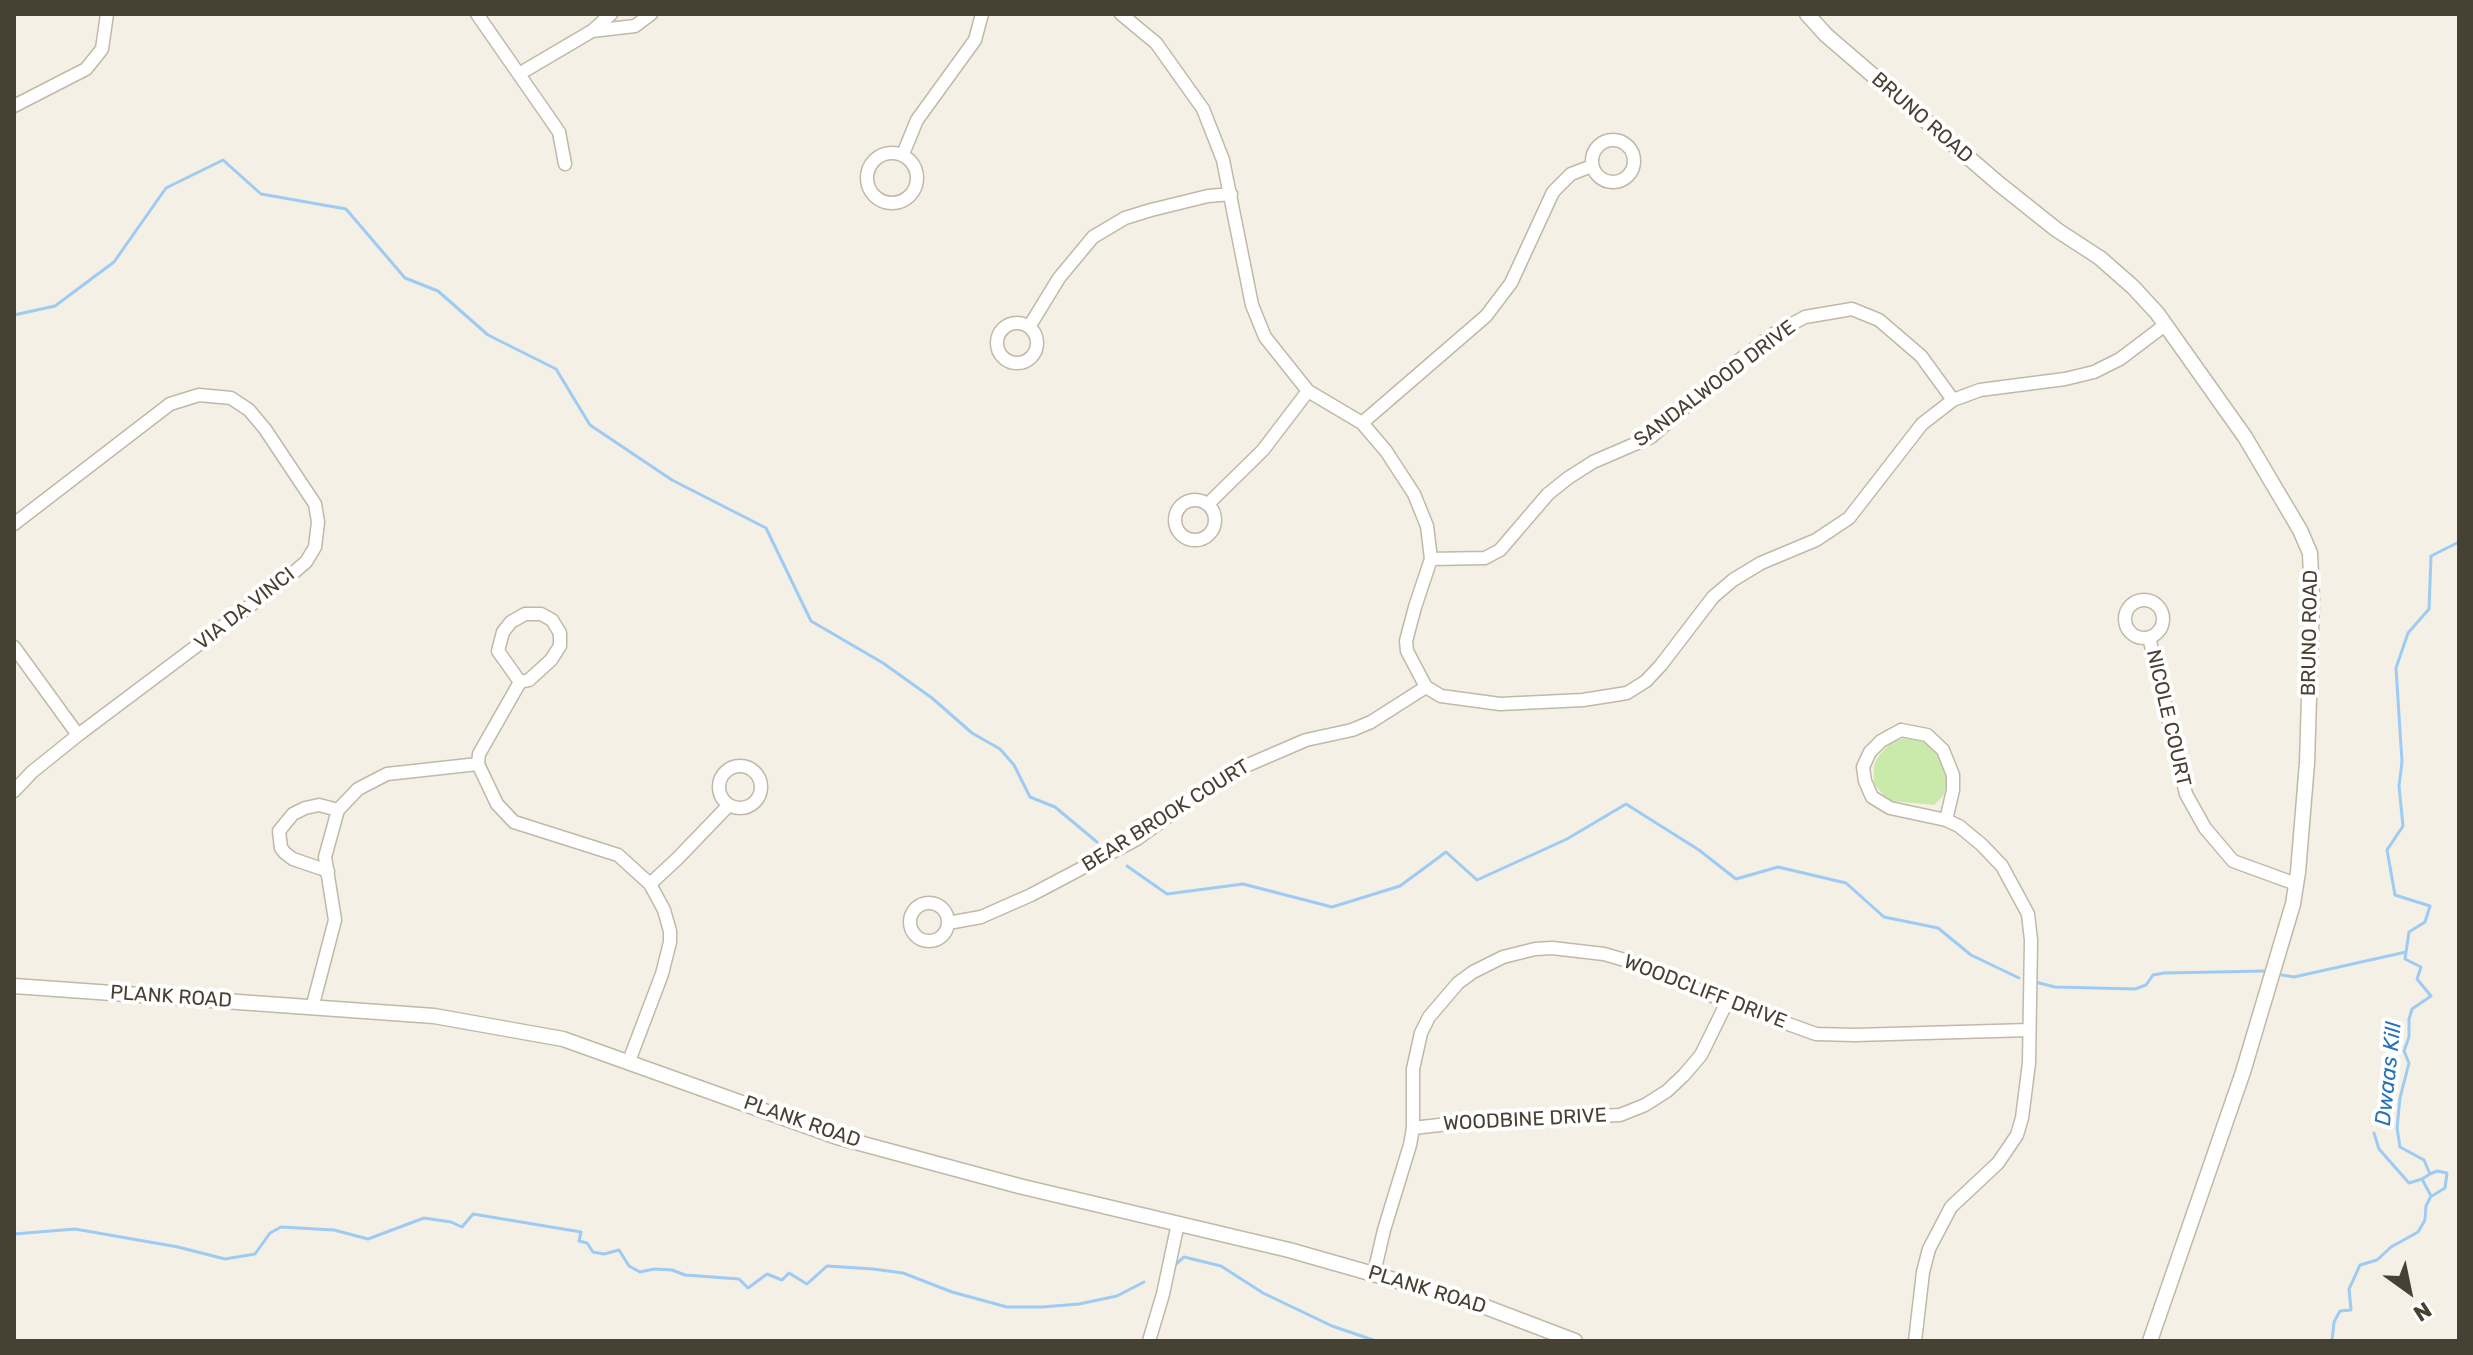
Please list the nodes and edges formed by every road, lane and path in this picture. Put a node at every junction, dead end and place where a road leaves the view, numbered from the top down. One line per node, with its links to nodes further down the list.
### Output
1 (107, 14): 10 (street)
2 (477, 14): 9 (street)
3 (611, 14): 8 (street)
4 (651, 14): 8 (street)
5 (982, 14): 11 (street)
6 (1121, 14): 14 (street)
7 (1807, 14): 15 (street, BRUNO ROAD)
8 (592, 31): 9 (street)
9 (519, 74): 12 (street)
10 (14, 106)
11 (903, 154): 11 (street)
12 (565, 164)
13 (1592, 166): 19 (street)
14 (1231, 194): 16 (street); 17 (street)
15 (2165, 325): 18 (street); 35 (street, BRUNO ROAD)
16 (1029, 327)
17 (1308, 391): 19 (street); 20 (street)
18 (1953, 400): 22 (street, SANDALWOOD DRIVE); 26 (street)
19 (1362, 423): 22 (street)
20 (1208, 504)
21 (14, 524): 27 (street, VIA DA VINCI)
22 (1431, 559): 26 (street)
23 (2149, 637): 35 (street, NICOLE COURT)
24 (14, 647): 27 (street)
25 (520, 682): 25 (street); 28 (street)
26 (1426, 687): 36 (street, BEAR BROOK COURT)
27 (78, 735): 29 (street, VIA DA VINCI)
28 (478, 764): 31 (street); 34 (street)
29 (14, 791)
30 (729, 805): 34 (street)
31 (338, 810): 33 (street); 33 (street)
32 (1946, 820): 32 (street); 40 (street)
33 (328, 871): 39 (street)
34 (650, 884): 41 (street)
35 (2296, 884): 48 (street, BRUNO ROAD)
36 (948, 923)
37 (14, 986): 39 (street, PLANK ROAD)
38 (1727, 1002): 40 (street, WOODCLIFF DRIVE); 42 (street, WOODBINE DRIVE); 42 (street, WOODCLIFF DRIVE)
39 (312, 1008): 41 (street, PLANK ROAD)
40 (2029, 1030): 47 (street)
41 (629, 1061): 43 (street, PLANK ROAD)
42 (1413, 1128): 44 (street, WOODCLIFF DRIVE)
43 (1178, 1223): 44 (street, PLANK ROAD); 45 (street)
44 (1374, 1273): 46 (street, PLANK ROAD)
45 (1149, 1341)
46 (1575, 1341)
47 (1915, 1341)
48 (2150, 1341)

